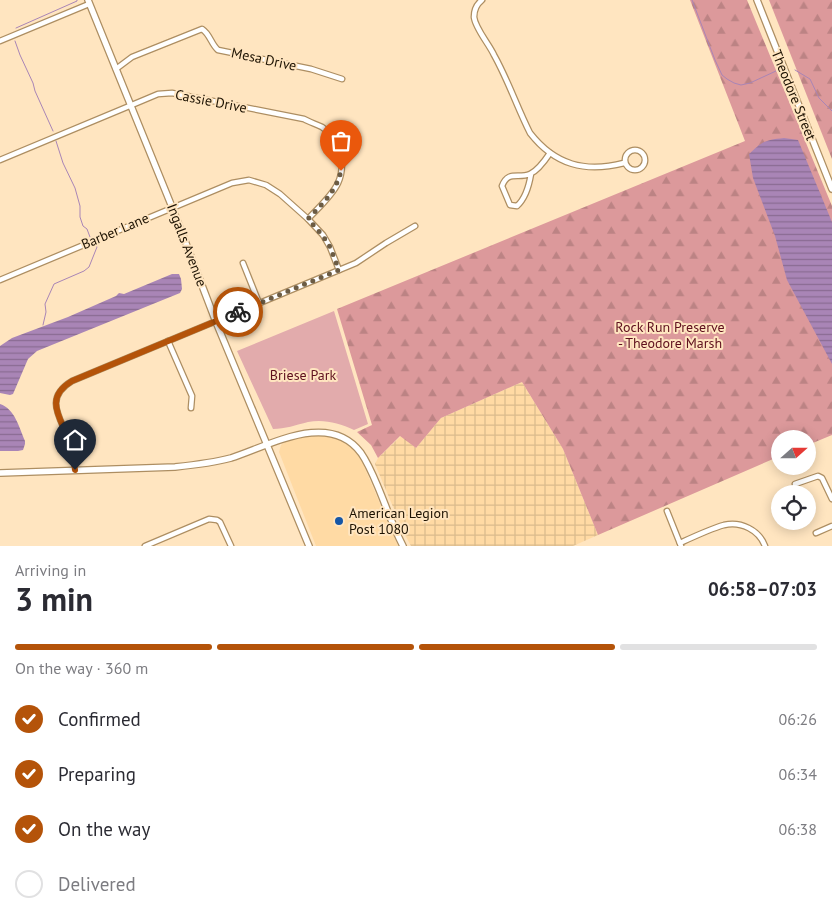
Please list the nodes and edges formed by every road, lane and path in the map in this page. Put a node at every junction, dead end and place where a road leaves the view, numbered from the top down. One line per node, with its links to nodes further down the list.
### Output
1 (482, 0): 8 (street)
2 (757, 0): 12 (street, Theodore Street)
3 (89, 2): 4 (street); 5 (street, Ingalls Avenue)
4 (0, 41)
5 (116, 69): 6 (street, Mesa Drive); 7 (street, Ingalls Avenue)
6 (342, 78)
7 (131, 105): 9 (street, Cassie Drive); 13 (street, Ingalls Avenue); 14 (street, Cassie Drive)
8 (550, 153): 10 (street); 11 (street)
9 (0, 160)
10 (624, 163): 10 (street)
11 (531, 174): 11 (street)
12 (832, 189)
13 (172, 208): 14 (street, Barber Lane); 18 (street, Barber Lane); 20 (street, Ingalls Avenue)
14 (308, 219): 17 (street, Barber Lane)
15 (415, 226): 17 (street)
16 (243, 263): 19 (street)
17 (339, 270): 19 (street)
18 (0, 280)
19 (259, 302): 20 (street)
20 (216, 322): 21 (street); 23 (street, Ingalls Avenue)
21 (168, 341): 22 (street); 24 (street)
22 (191, 408)
23 (267, 444): 24 (street); 34 (street, Ingalls Avenue); 35 (street)
24 (75, 470): 25 (street)
25 (0, 473)
26 (794, 484): 27 (street)
27 (832, 499)
28 (667, 511): 31 (street)
29 (832, 526): 30 (street)
30 (816, 533)
31 (681, 544): 36 (street)
32 (145, 546): 33 (street)
33 (231, 546)
34 (309, 546)
35 (403, 546)
36 (765, 546)

